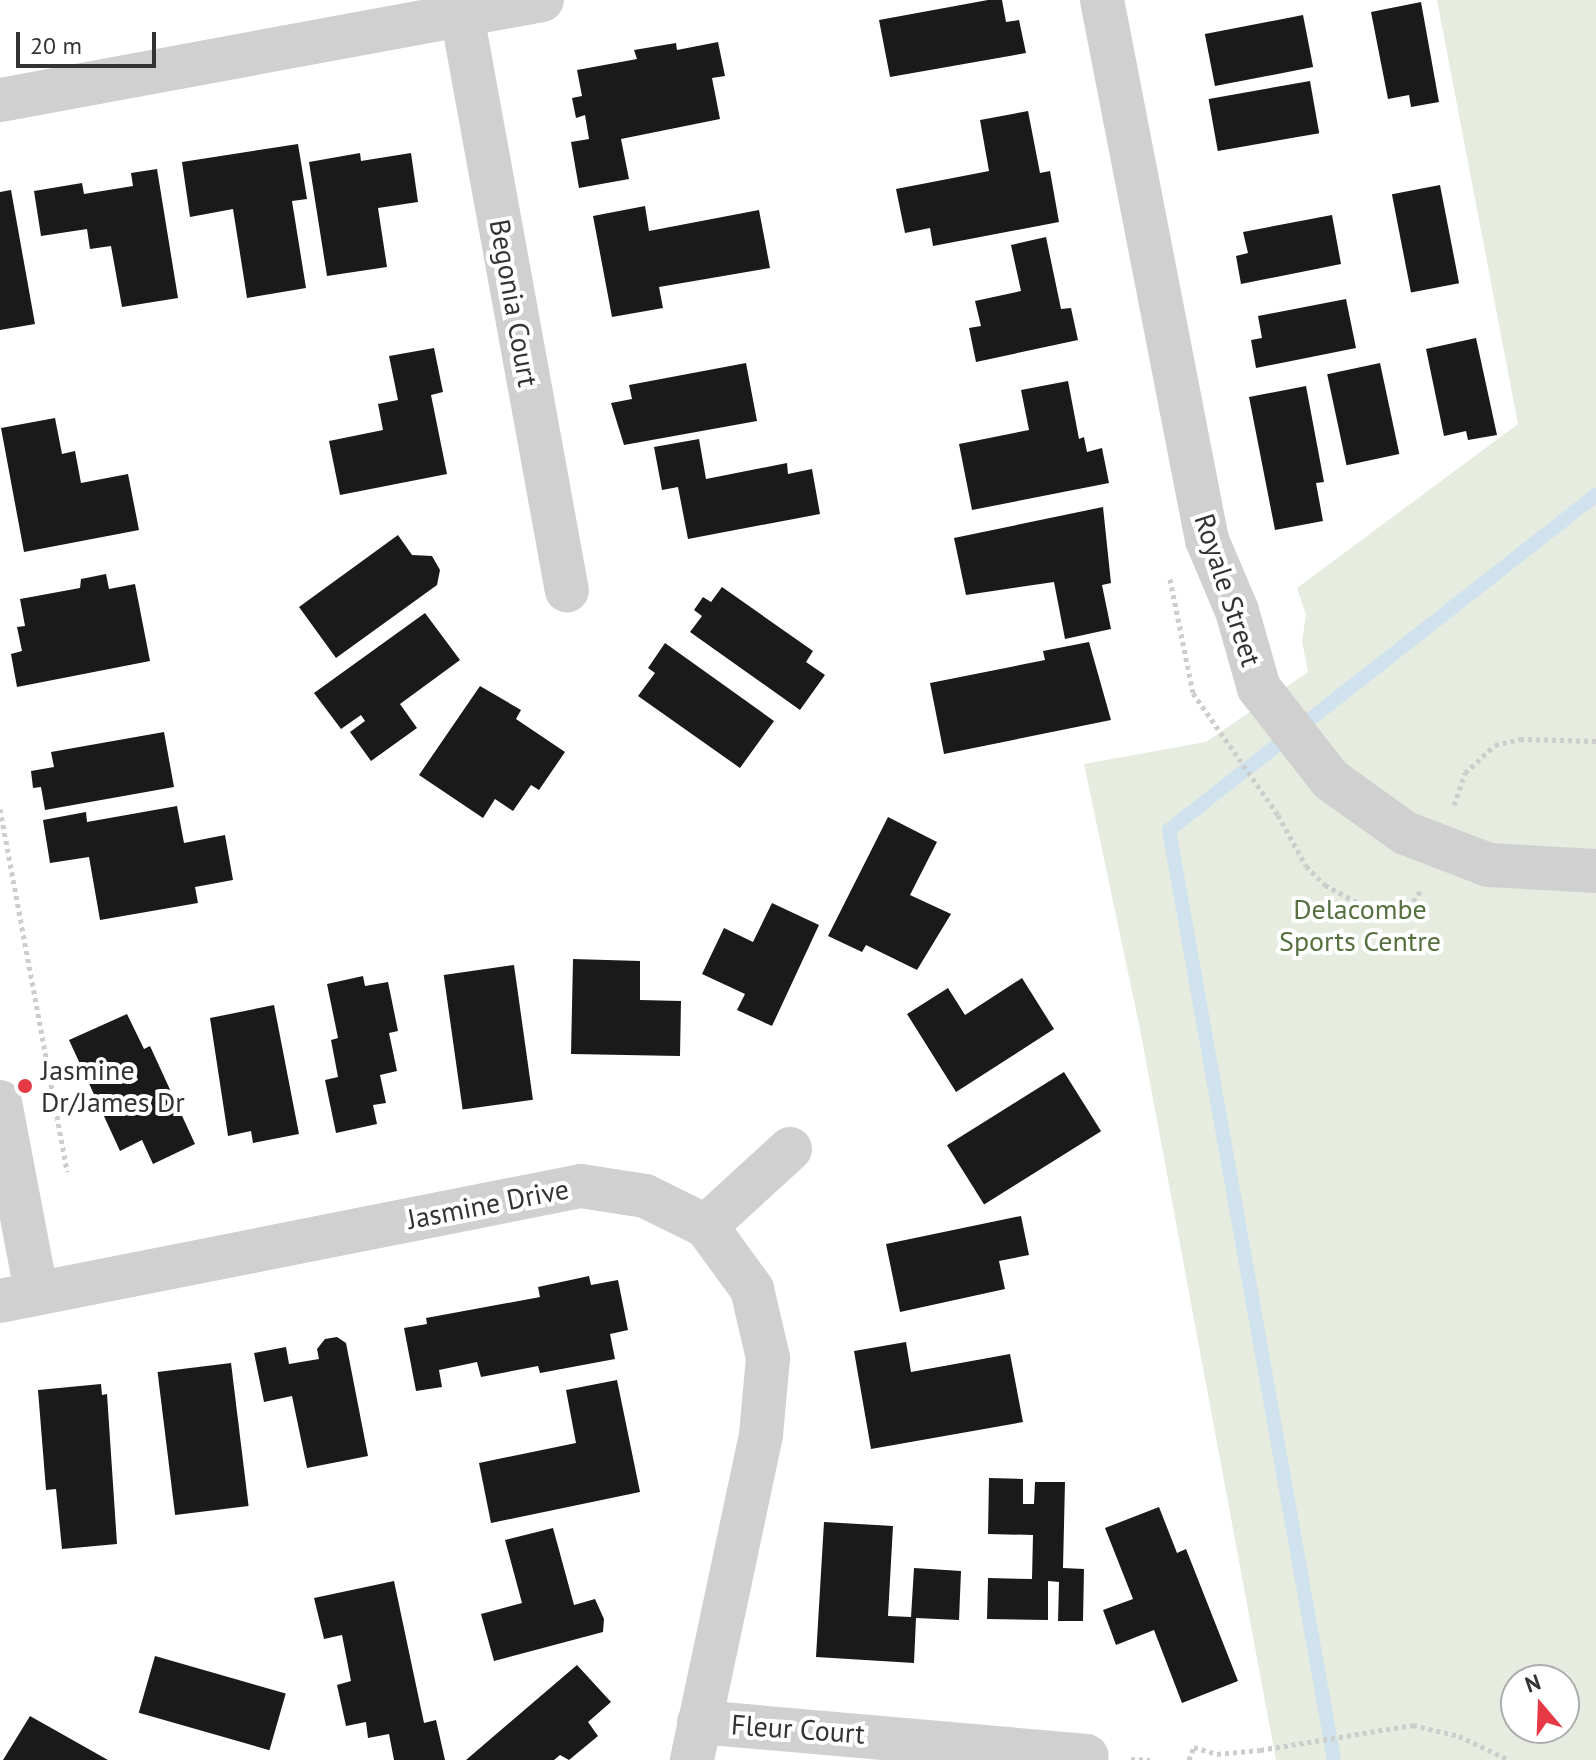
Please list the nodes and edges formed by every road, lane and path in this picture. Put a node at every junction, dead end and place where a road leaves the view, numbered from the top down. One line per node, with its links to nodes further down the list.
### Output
1 (542, 0): 3 (street)
2 (1102, 0): 8 (street, Royale Street)
3 (462, 15): 4 (street); 5 (street, Begonia Court)
4 (0, 100)
5 (567, 591)
6 (1596, 741): 8 (path)
7 (0, 809): 12 (path)
8 (1439, 848): 9 (street, Royale Street)
9 (1596, 871)
10 (0, 1102): 14 (street)
11 (790, 1149): 13 (street)
12 (67, 1172)
13 (706, 1226): 14 (street, Jasmine Drive); 15 (street, Jasmine Drive)
14 (18, 1296)
15 (696, 1741): 16 (street, Fleur Court)
16 (1087, 1756)
17 (1189, 1760): 18 (path)
18 (1509, 1760)

